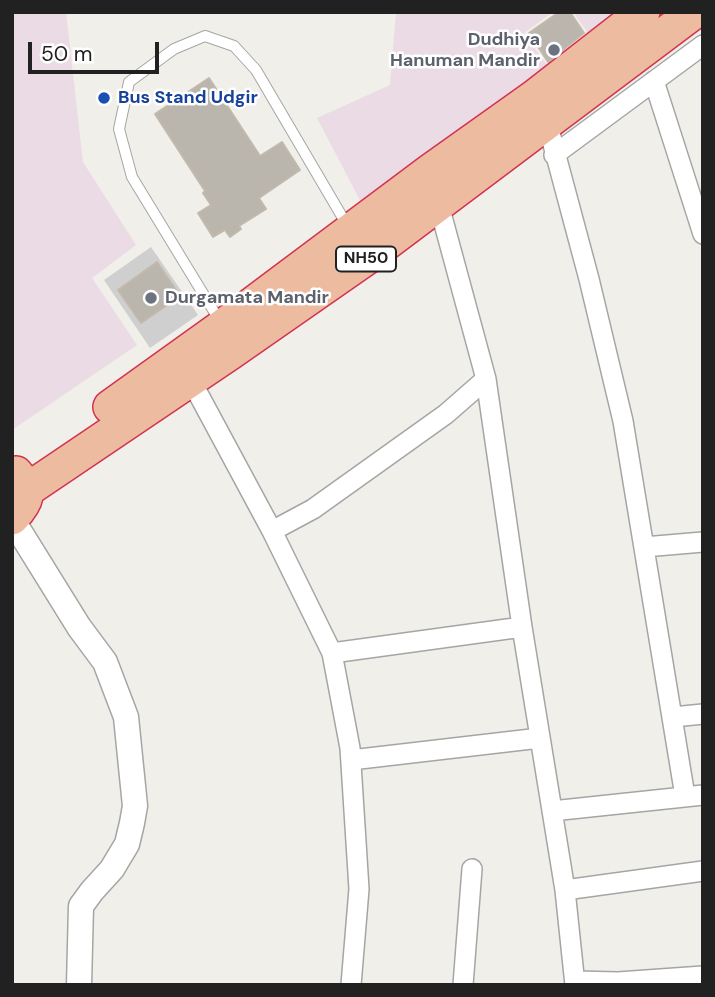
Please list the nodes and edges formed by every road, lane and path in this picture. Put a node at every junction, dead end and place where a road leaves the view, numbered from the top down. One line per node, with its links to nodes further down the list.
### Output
1 (694, 12): 5 (highway, NH50)
2 (638, 14): 7 (highway, NH50)
3 (703, 45): 4 (street)
4 (654, 81): 6 (street); 10 (street)
5 (547, 122): 6 (street); 8 (highway, NH50)
6 (554, 155): 17 (street)
7 (430, 171): 8 (street); 9 (highway, NH50)
8 (439, 204): 12 (highway, NH50); 13 (street)
9 (350, 231): 11 (highway, NH50); 11 (lane)
10 (703, 234)
11 (223, 326): 12 (highway, NH50)
12 (184, 368): 14 (highway, NH50); 15 (street)
13 (486, 379): 15 (street); 18 (street)
14 (16, 495): 32 (street)
15 (272, 531): 19 (street)
16 (703, 542): 17 (street)
17 (644, 547): 21 (street)
18 (522, 627): 19 (street); 22 (street)
19 (332, 653): 23 (street)
20 (703, 714): 21 (street)
21 (673, 717): 24 (street)
22 (540, 738): 23 (street); 25 (street)
23 (351, 760): 33 (street)
24 (694, 795): 25 (street)
25 (552, 811): 28 (street)
26 (472, 869): 34 (street)
27 (703, 871): 28 (street)
28 (565, 890): 30 (street)
29 (703, 976): 31 (street)
30 (575, 983): 31 (street)
31 (618, 983)
32 (79, 985)
33 (351, 985)
34 (463, 985)

